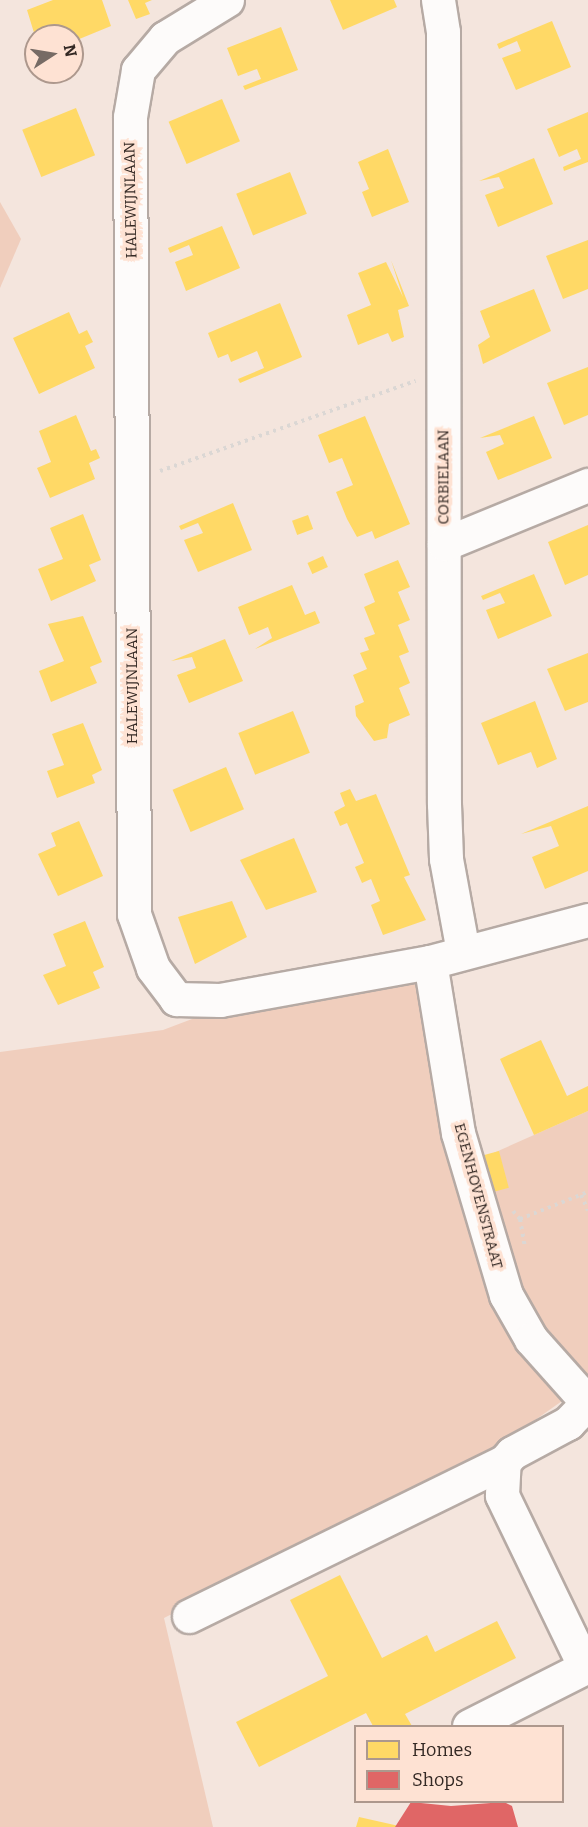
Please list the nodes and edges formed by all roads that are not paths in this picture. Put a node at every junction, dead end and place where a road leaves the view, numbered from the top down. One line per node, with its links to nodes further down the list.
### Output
1 (227, 0): 7 (street, HALEWIJNLAAN)
2 (438, 0): 4 (street, CORBIELAAN)
3 (588, 485): 4 (street)
4 (444, 544): 6 (street, CORBIELAAN)
5 (588, 920): 6 (street, HALEWIJNLAAN)
6 (463, 952): 7 (street, HALEWIJNLAAN)
7 (430, 962): 8 (street, EGENHOVENSTRAAT)
8 (588, 1403): 9 (street)
9 (504, 1462): 10 (street); 11 (street)
10 (189, 1616)
11 (586, 1667): 12 (street)
12 (483, 1722)

